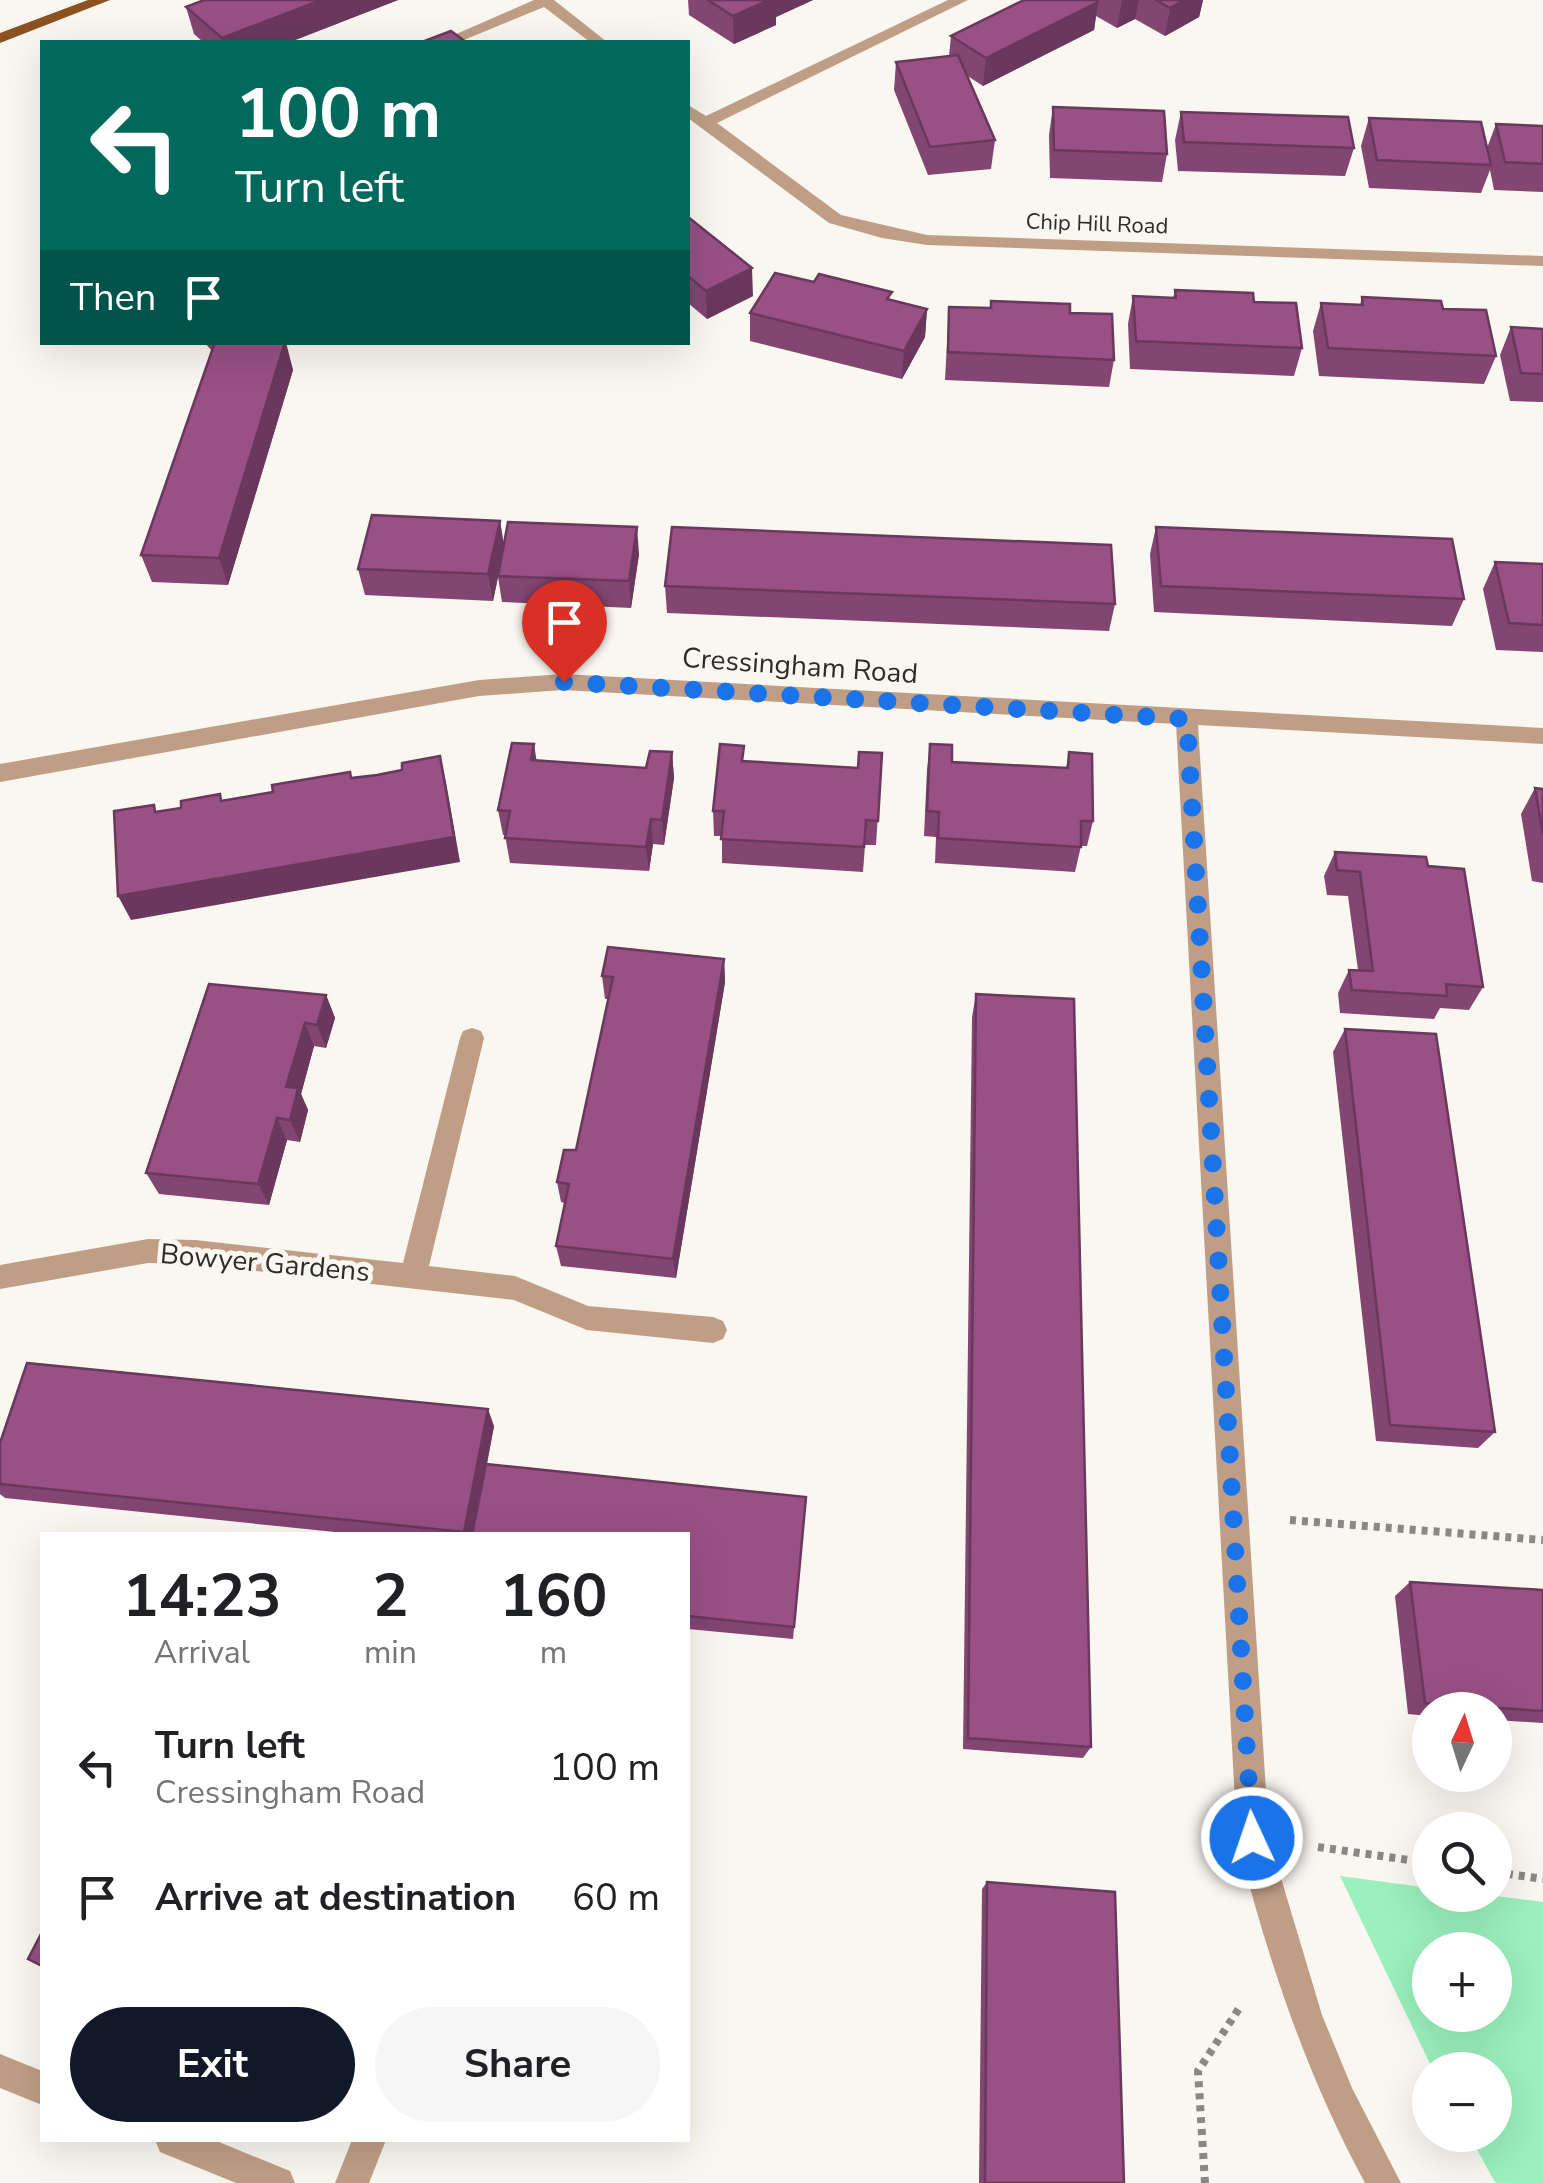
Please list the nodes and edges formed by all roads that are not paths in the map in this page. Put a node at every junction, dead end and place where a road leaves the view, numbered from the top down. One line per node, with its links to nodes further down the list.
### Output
1 (102, 0): 4 (main road)
2 (545, 0): 5 (street); 6 (street)
3 (960, 0): 8 (street)
4 (0, 38)
5 (451, 40)
6 (596, 40)
7 (690, 112): 8 (street, Chip Hill Road)
8 (704, 123): 9 (street, Chip Hill Road)
9 (1543, 262)
10 (1187, 719): 11 (street, Cressingham Road); 12 (street, Cressingham Road); 23 (street)
11 (1543, 736)
12 (0, 772)
13 (472, 1038): 14 (street)
14 (413, 1276): 15 (street, Bowyer Gardens); 16 (street, Bowyer Gardens)
15 (0, 1277)
16 (713, 1330)
17 (0, 2070): 18 (street)
18 (40, 2087)
19 (177, 2142): 21 (street)
20 (367, 2142): 22 (street)
21 (278, 2183)
22 (352, 2183)
23 (1384, 2183)

